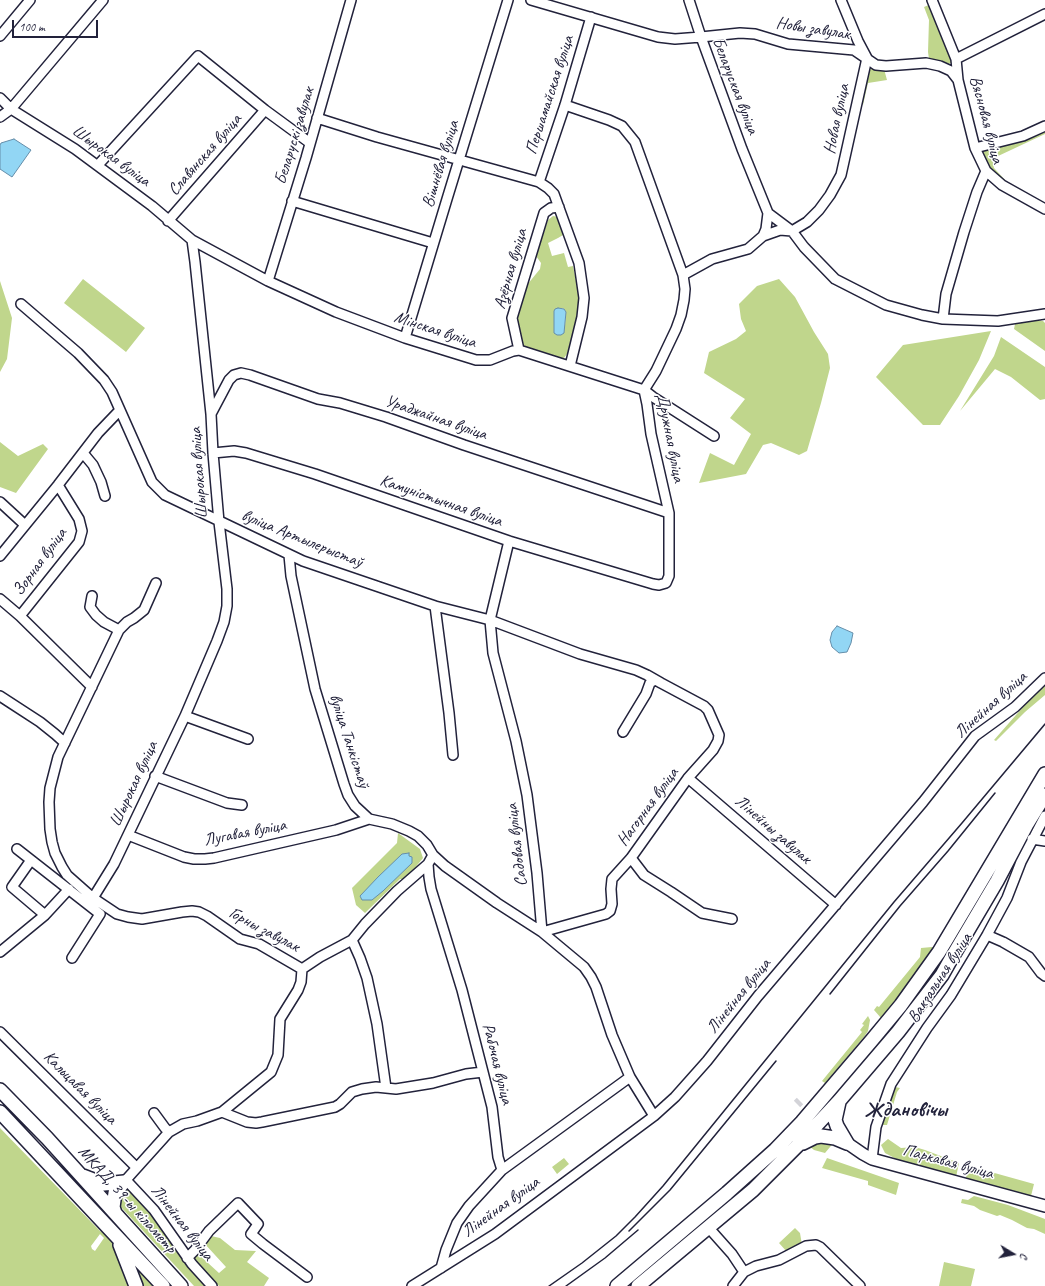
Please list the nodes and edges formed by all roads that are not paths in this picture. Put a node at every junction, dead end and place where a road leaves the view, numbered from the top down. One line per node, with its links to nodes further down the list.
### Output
1 (30, 0): 11 (street)
2 (103, 0): 18 (street)
3 (351, 0): 21 (street, Беларускі завулак)
4 (508, 0): 25 (street, Вішнёвая вуліца)
5 (531, 0): 10 (street, Беларуская вуліца)
6 (689, 0): 12 (street)
7 (841, 0): 13 (street)
8 (932, 0): 14 (street, Вясновая вуліца)
9 (1045, 14): 14 (street)
10 (591, 17): 12 (street, Беларуская вуліца); 17 (street, Першамайская вуліца)
11 (0, 36)
12 (702, 37): 13 (street, Новы завулак); 32 (street, Беларуская вуліца)
13 (867, 58): 15 (street, Новы завулак); 34 (street, Новая вуліца)
14 (956, 60): 15 (street, Вясновая вуліца)
15 (958, 80): 24 (street, Вясновая вуліца)
16 (0, 98): 18 (street, Шырокая вуліца)
17 (565, 106): 28 (street, Першамайская вуліца); 38 (street, Дружная вуліца)
18 (11, 108): 20 (street); 26 (street, Шырокая вуліца)
19 (265, 110): 23 (street); 26 (street); 33 (street, Славянская вуліца)
20 (0, 117)
21 (317, 118): 23 (street, Беларускі завулак); 25 (street)
22 (1045, 126): 24 (street)
23 (310, 143): 29 (street, Беларускі завулак)
24 (975, 148): 27 (street, Вясновая вуліца)
25 (459, 160): 28 (street); 37 (street, Вішнёвая вуліца)
26 (98, 165): 33 (street, Шырокая вуліца)
27 (986, 171): 31 (street); 42 (street, Вясновая вуліца)
28 (539, 182): 30 (street)
29 (292, 201): 37 (street); 39 (street, Беларускі завулак)
30 (559, 207): 44 (street, Азёрная вуліца); 45 (street)
31 (1045, 209)
32 (768, 213): 34 (street); 35 (street)
33 (168, 221): 36 (street, Шырокая вуліца)
34 (792, 231): 35 (street); 42 (street)
35 (763, 236): 38 (street)
36 (192, 240): 39 (street, Мінская вуліца); 48 (street, Шырокая вуліца)
37 (433, 243): 43 (street, Вішнёвая вуліца)
38 (683, 275): 46 (street, Дружная вуліца)
39 (268, 281): 43 (street, Мінская вуліца)
40 (21, 304): 47 (street, вуліца Артылерыстаў)
41 (1045, 314): 42 (street)
42 (943, 319)
43 (405, 338): 44 (street, Мінская вуліца)
44 (519, 350): 45 (street)
45 (570, 366): 46 (street)
46 (644, 390): 49 (street); 55 (street, Дружная вуліца)
47 (120, 410): 50 (street, Зорная вуліца); 56 (street, вуліца Артылерыстаў)
48 (211, 414): 51 (street, Шырокая вуліца); 55 (street, Ураджайная вуліца)
49 (714, 436)
50 (83, 453): 52 (street, Зорная вуліца); 53 (street)
51 (213, 453): 56 (street, Шырокая вуліца); 58 (street, Камуністычная вуліца)
52 (58, 485): 57 (street, Зорная вуліца); 66 (street, Зорная вуліца)
53 (105, 496)
54 (0, 502): 57 (street)
55 (669, 513): 62 (street, Дружная вуліца)
56 (219, 522): 59 (street, вуліца Артылерыстаў); 73 (street, Шырокая вуліца)
57 (25, 525): 60 (street, Зорная вуліца)
58 (509, 541): 62 (street, Камуністычная вуліца); 67 (street, Садовая вуліца)
59 (289, 555): 65 (street, вуліца Артылерыстаў); 84 (street, вуліца Танкістаў)
60 (0, 556)
61 (156, 583): 68 (street)
62 (659, 585)
63 (92, 596): 68 (street)
64 (0, 599): 66 (street, Зорная вуліца)
65 (435, 606): 67 (street, вуліца Артылерыстаў); 77 (street)
66 (20, 616): 71 (street, Зорная вуліца)
67 (490, 620): 70 (street, вуліца Артылерыстаў); 98 (street, Садовая вуліца)
68 (119, 630): 71 (street)
69 (1045, 678): 95 (street, Лінейная вуліца)
70 (658, 682): 74 (street); 80 (street, Нагорная вуліца)
71 (92, 687): 76 (street)
72 (0, 696): 76 (street)
73 (185, 716): 75 (street); 79 (street, Шырокая вуліца)
74 (623, 732)
75 (248, 739)
76 (65, 743): 94 (street, Горны завулак)
77 (453, 755)
78 (1045, 774): 132 (highway)
79 (155, 776): 82 (street); 85 (street, Шырокая вуліца)
80 (688, 778): 90 (street, Нагорная вуліца); 95 (street, Лінейны завулак)
81 (1045, 795): 110 (highway)
82 (242, 805)
83 (1045, 816): 86 (street, Вакзальная вуліца)
84 (370, 819): 85 (street, Лугавая вуліца); 89 (street, вуліца Танкістаў)
85 (128, 835): 94 (street, Шырокая вуліца)
86 (1032, 839): 87 (street); 99 (street, Вакзальная вуліца)
87 (1045, 841)
88 (17, 849): 91 (street)
89 (432, 855): 92 (street); 98 (street, вуліца Танкістаў)
90 (631, 858): 97 (street); 98 (street, Нагорная вуліца)
91 (31, 860): 93 (street); 96 (street)
92 (428, 864): 100 (street, Горны завулак); 106 (street, Рабочая вуліца)
93 (69, 889): 96 (street); 102 (street)
94 (93, 898): 103 (street, Горны завулак)
95 (836, 905): 114 (street, Лінейная вуліца)
96 (45, 915): 101 (street)
97 (732, 919)
98 (542, 932): 107 (street)
99 (987, 935): 104 (street); 118 (street, Вакзальная вуліца)
100 (352, 940): 103 (street, Горны завулак); 108 (street)
101 (0, 952)
102 (72, 958)
103 (302, 969): 112 (street, Горны завулак)
104 (1045, 976)
105 (0, 1032): 119 (street, Кальцавая вуліца)
106 (483, 1072): 108 (street); 120 (street, Рабочая вуліца)
107 (630, 1078): 114 (street); 120 (street, Лінейная вуліца)
108 (386, 1088): 112 (street)
109 (0, 1090): 121 (highway, МКАД, 39-ы кіламетр)
110 (839, 1101): 116 (highway); 117 (highway)
111 (0, 1112): 126 (highway, МКАД, 39-ы кіламетр)
112 (222, 1112): 115 (street, Горны завулак)
113 (154, 1113): 115 (street)
114 (654, 1116): 128 (street, Лінейная вуліца)
115 (169, 1132): 119 (street, Горны завулак)
116 (846, 1143): 117 (highway); 118 (main road, Паркавая вуліца)
117 (798, 1146): 125 (highway)
118 (872, 1159): 123 (main road, Паркавая вуліца)
119 (136, 1167): 122 (street, Горны завулак)
120 (502, 1170): 127 (street)
121 (82, 1176): 122 (highway); 124 (highway, МКАД, 39-ы кіламетр)
122 (125, 1181): 124 (highway); 129 (street, Лінейная вуліца)
123 (1045, 1206)
124 (115, 1213): 136 (highway, МКАД, 39-ы кіламетр)
125 (708, 1227): 131 (street); 141 (highway)
126 (113, 1231): 134 (highway); 135 (highway, МКАД, 39-ы кіламетр)
127 (451, 1240): 128 (street); 130 (street)
128 (463, 1254): 130 (street, Лінейная вуліца)
129 (187, 1258): 133 (street); 137 (street, Лінейная вуліца)
130 (441, 1268): 138 (street, Лінейная вуліца)
131 (744, 1272): 142 (street); 143 (street)
132 (628, 1276): 139 (highway); 140 (highway)
133 (307, 1277)
134 (136, 1286)
135 (163, 1286)
136 (181, 1286)
137 (212, 1286)
138 (412, 1286)
139 (611, 1286)
140 (617, 1286)
141 (638, 1286)
142 (734, 1286)
143 (860, 1286)

